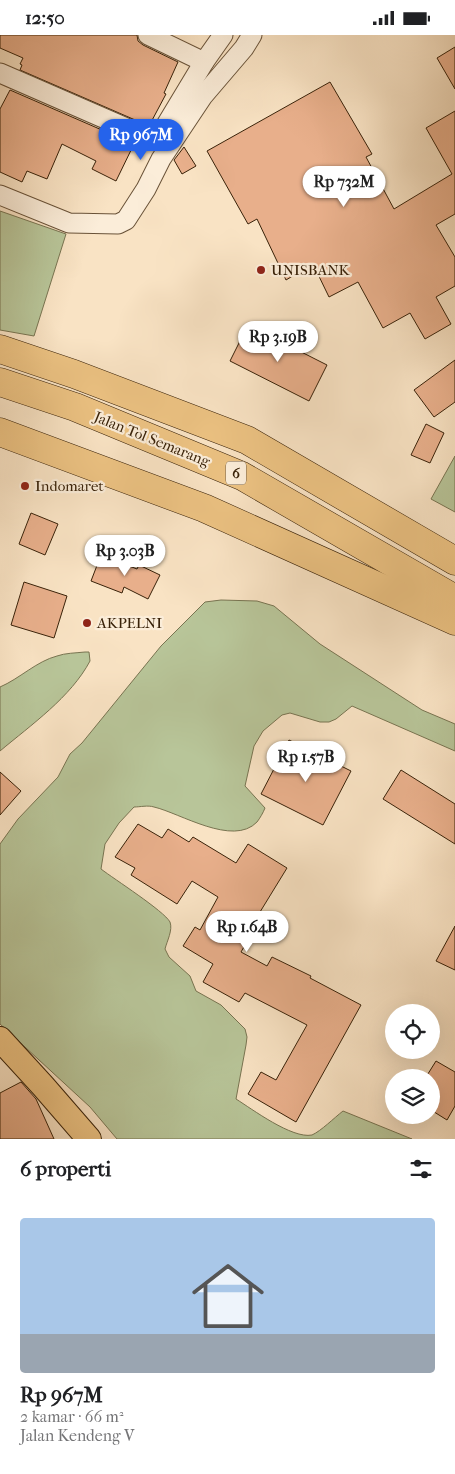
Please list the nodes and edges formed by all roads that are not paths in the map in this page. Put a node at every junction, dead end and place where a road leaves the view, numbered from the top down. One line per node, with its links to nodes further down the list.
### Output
1 (148, 35): 4 (street)
2 (223, 35): 4 (street)
3 (252, 35): 6 (street)
4 (204, 62): 5 (street)
5 (0, 73)
6 (0, 195)
7 (0, 349): 10 (highway, 6)
8 (0, 382): 11 (highway, Jalan Tol Semarang / 6)
9 (0, 433): 12 (highway)
10 (455, 561)
11 (455, 599)
12 (455, 621)
13 (5, 1051): 14 (main road)
14 (89, 1139)

